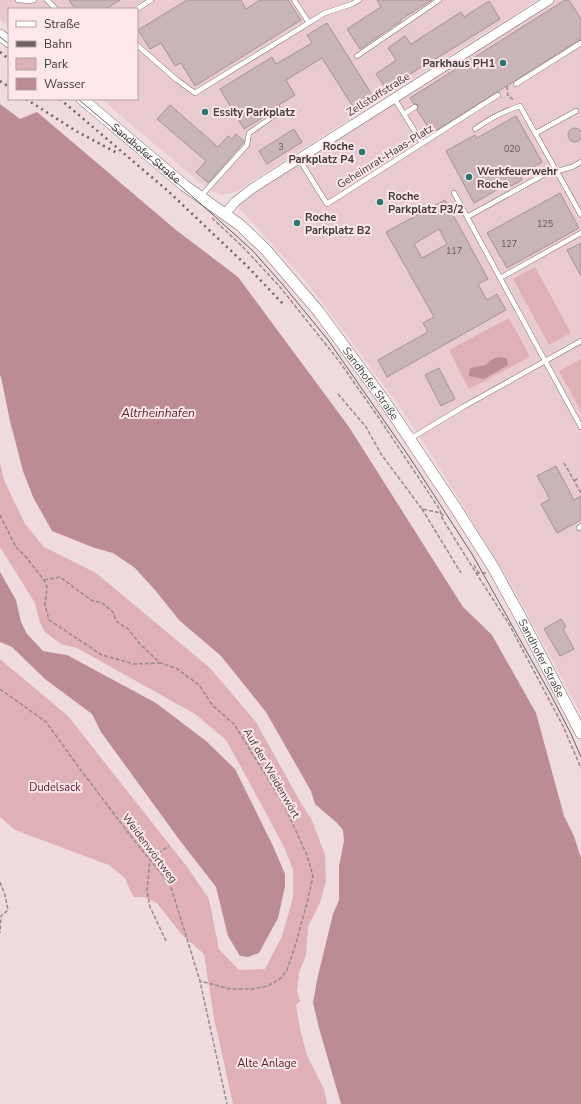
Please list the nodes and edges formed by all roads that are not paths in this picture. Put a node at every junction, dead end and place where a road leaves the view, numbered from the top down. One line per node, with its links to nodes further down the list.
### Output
1 (18, 0): 2 (lane)
2 (34, 0)
3 (47, 0): 9 (lane)
4 (151, 0): 10 (lane)
5 (294, 0): 11 (lane)
6 (359, 0): 11 (lane)
7 (439, 0): 16 (lane)
8 (549, 0): 19 (street, Zellstoffstraße)
9 (55, 8)
10 (138, 8)
11 (309, 23): 15 (lane)
12 (0, 35): 13 (street)
13 (8, 41)
14 (581, 43): 17 (lane)
15 (138, 46)
16 (358, 56)
17 (516, 84)
18 (498, 95): 27 (lane, Geheimrat-Haas-Platz)
19 (394, 98): 23 (lane); 28 (street, Zellstoffstraße)
20 (83, 100): 32 (street, Sandhofer Straße)
21 (415, 106): 23 (lane)
22 (576, 111): 26 (lane)
23 (404, 114): 27 (lane)
24 (275, 115): 32 (lane)
25 (475, 129): 26 (lane)
26 (536, 133): 30 (lane)
27 (422, 143): 28 (lane, Geheimrat-Haas-Platz)
28 (299, 159): 33 (street, Zellstoffstraße)
29 (581, 162): 30 (lane)
30 (557, 171): 34 (lane); 35 (lane)
31 (454, 193): 35 (lane)
32 (200, 197): 33 (street, Sandhofer Straße)
33 (225, 214): 41 (street, Sandhofer Straße)
34 (581, 214)
35 (467, 217): 37 (lane)
36 (581, 233): 37 (lane)
37 (500, 278): 39 (lane)
38 (581, 341): 39 (lane)
39 (545, 361): 40 (lane); 41 (lane)
40 (581, 427)
41 (410, 439): 42 (street, Sandhofer Straße)
42 (581, 733)

